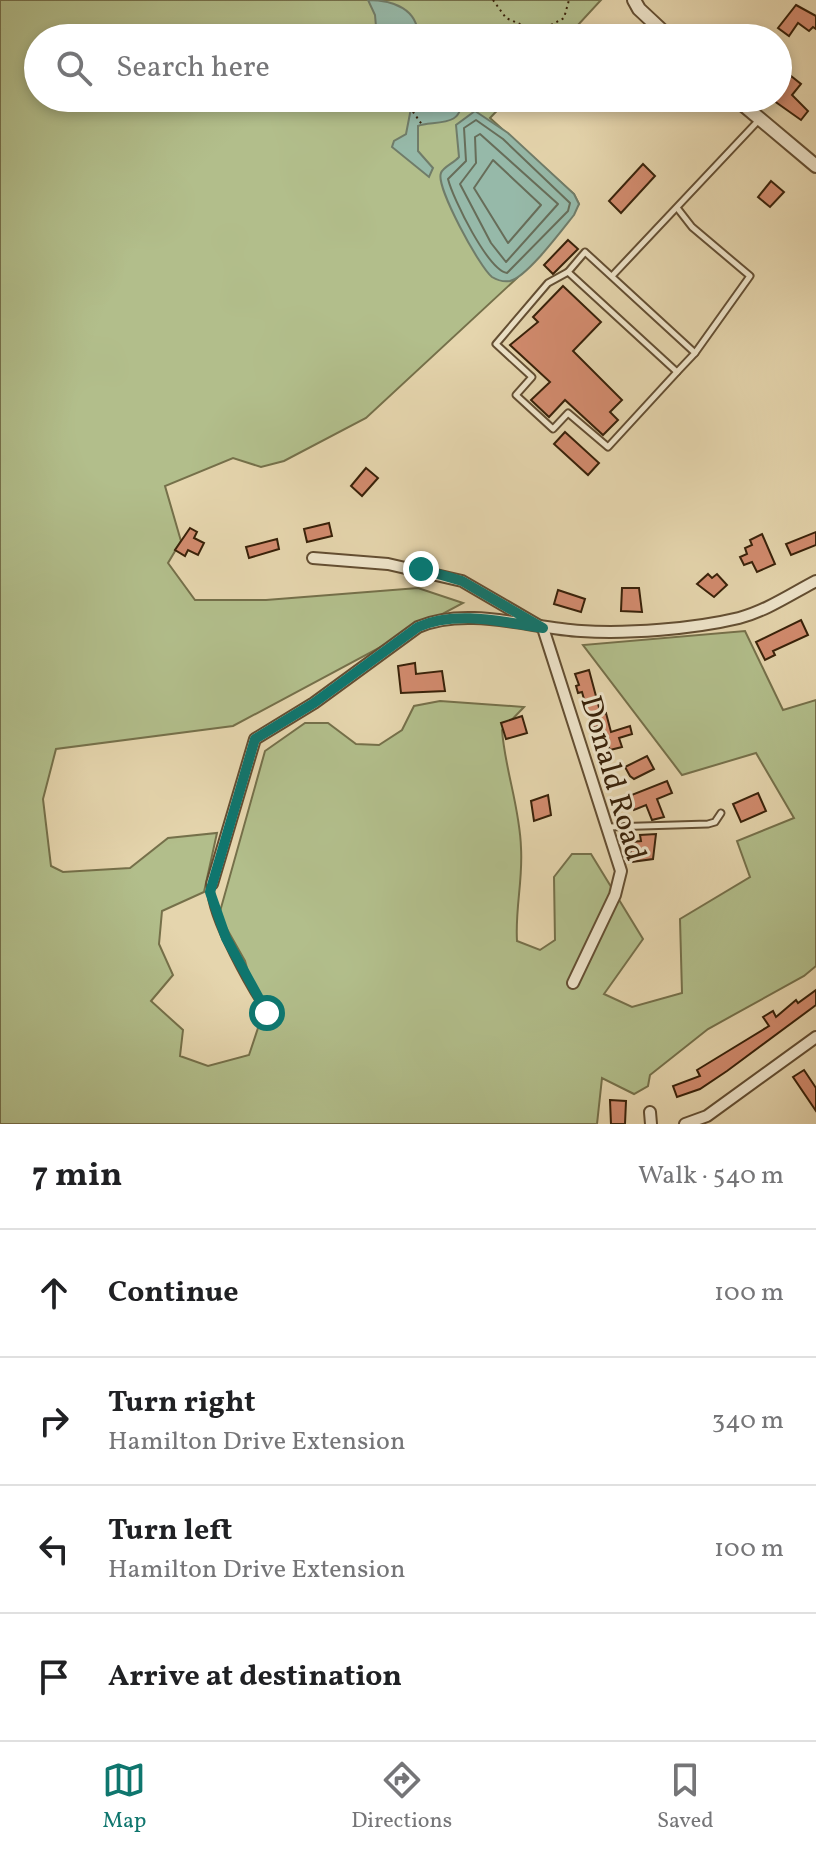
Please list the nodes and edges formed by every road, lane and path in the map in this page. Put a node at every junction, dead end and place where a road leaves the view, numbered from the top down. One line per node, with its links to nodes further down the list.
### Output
1 (493, 0): 4 (path)
2 (569, 0): 5 (path)
3 (634, 0): 6 (street)
4 (520, 24)
5 (553, 24)
6 (655, 24)
7 (413, 112): 10 (path)
8 (750, 112): 9 (street)
9 (758, 120): 11 (street); 12 (lane)
10 (423, 126)
11 (816, 166)
12 (678, 209): 14 (lane); 15 (lane)
13 (568, 272): 14 (lane); 16 (lane); 16 (lane)
14 (612, 276): 15 (lane)
15 (695, 353): 16 (lane)
16 (677, 372)
17 (313, 558): 19 (street)
18 (816, 581): 19 (street)
19 (543, 628): 21 (street, Donald Road); 22 (street)
20 (721, 813): 21 (lane)
21 (609, 827): 23 (street, Donald Road)
22 (212, 884): 24 (lane)
23 (573, 983)
24 (273, 1021)
25 (815, 1040): 27 (street)
26 (650, 1112): 28 (street)
27 (710, 1120): 29 (street)
28 (651, 1124)
29 (685, 1124)

